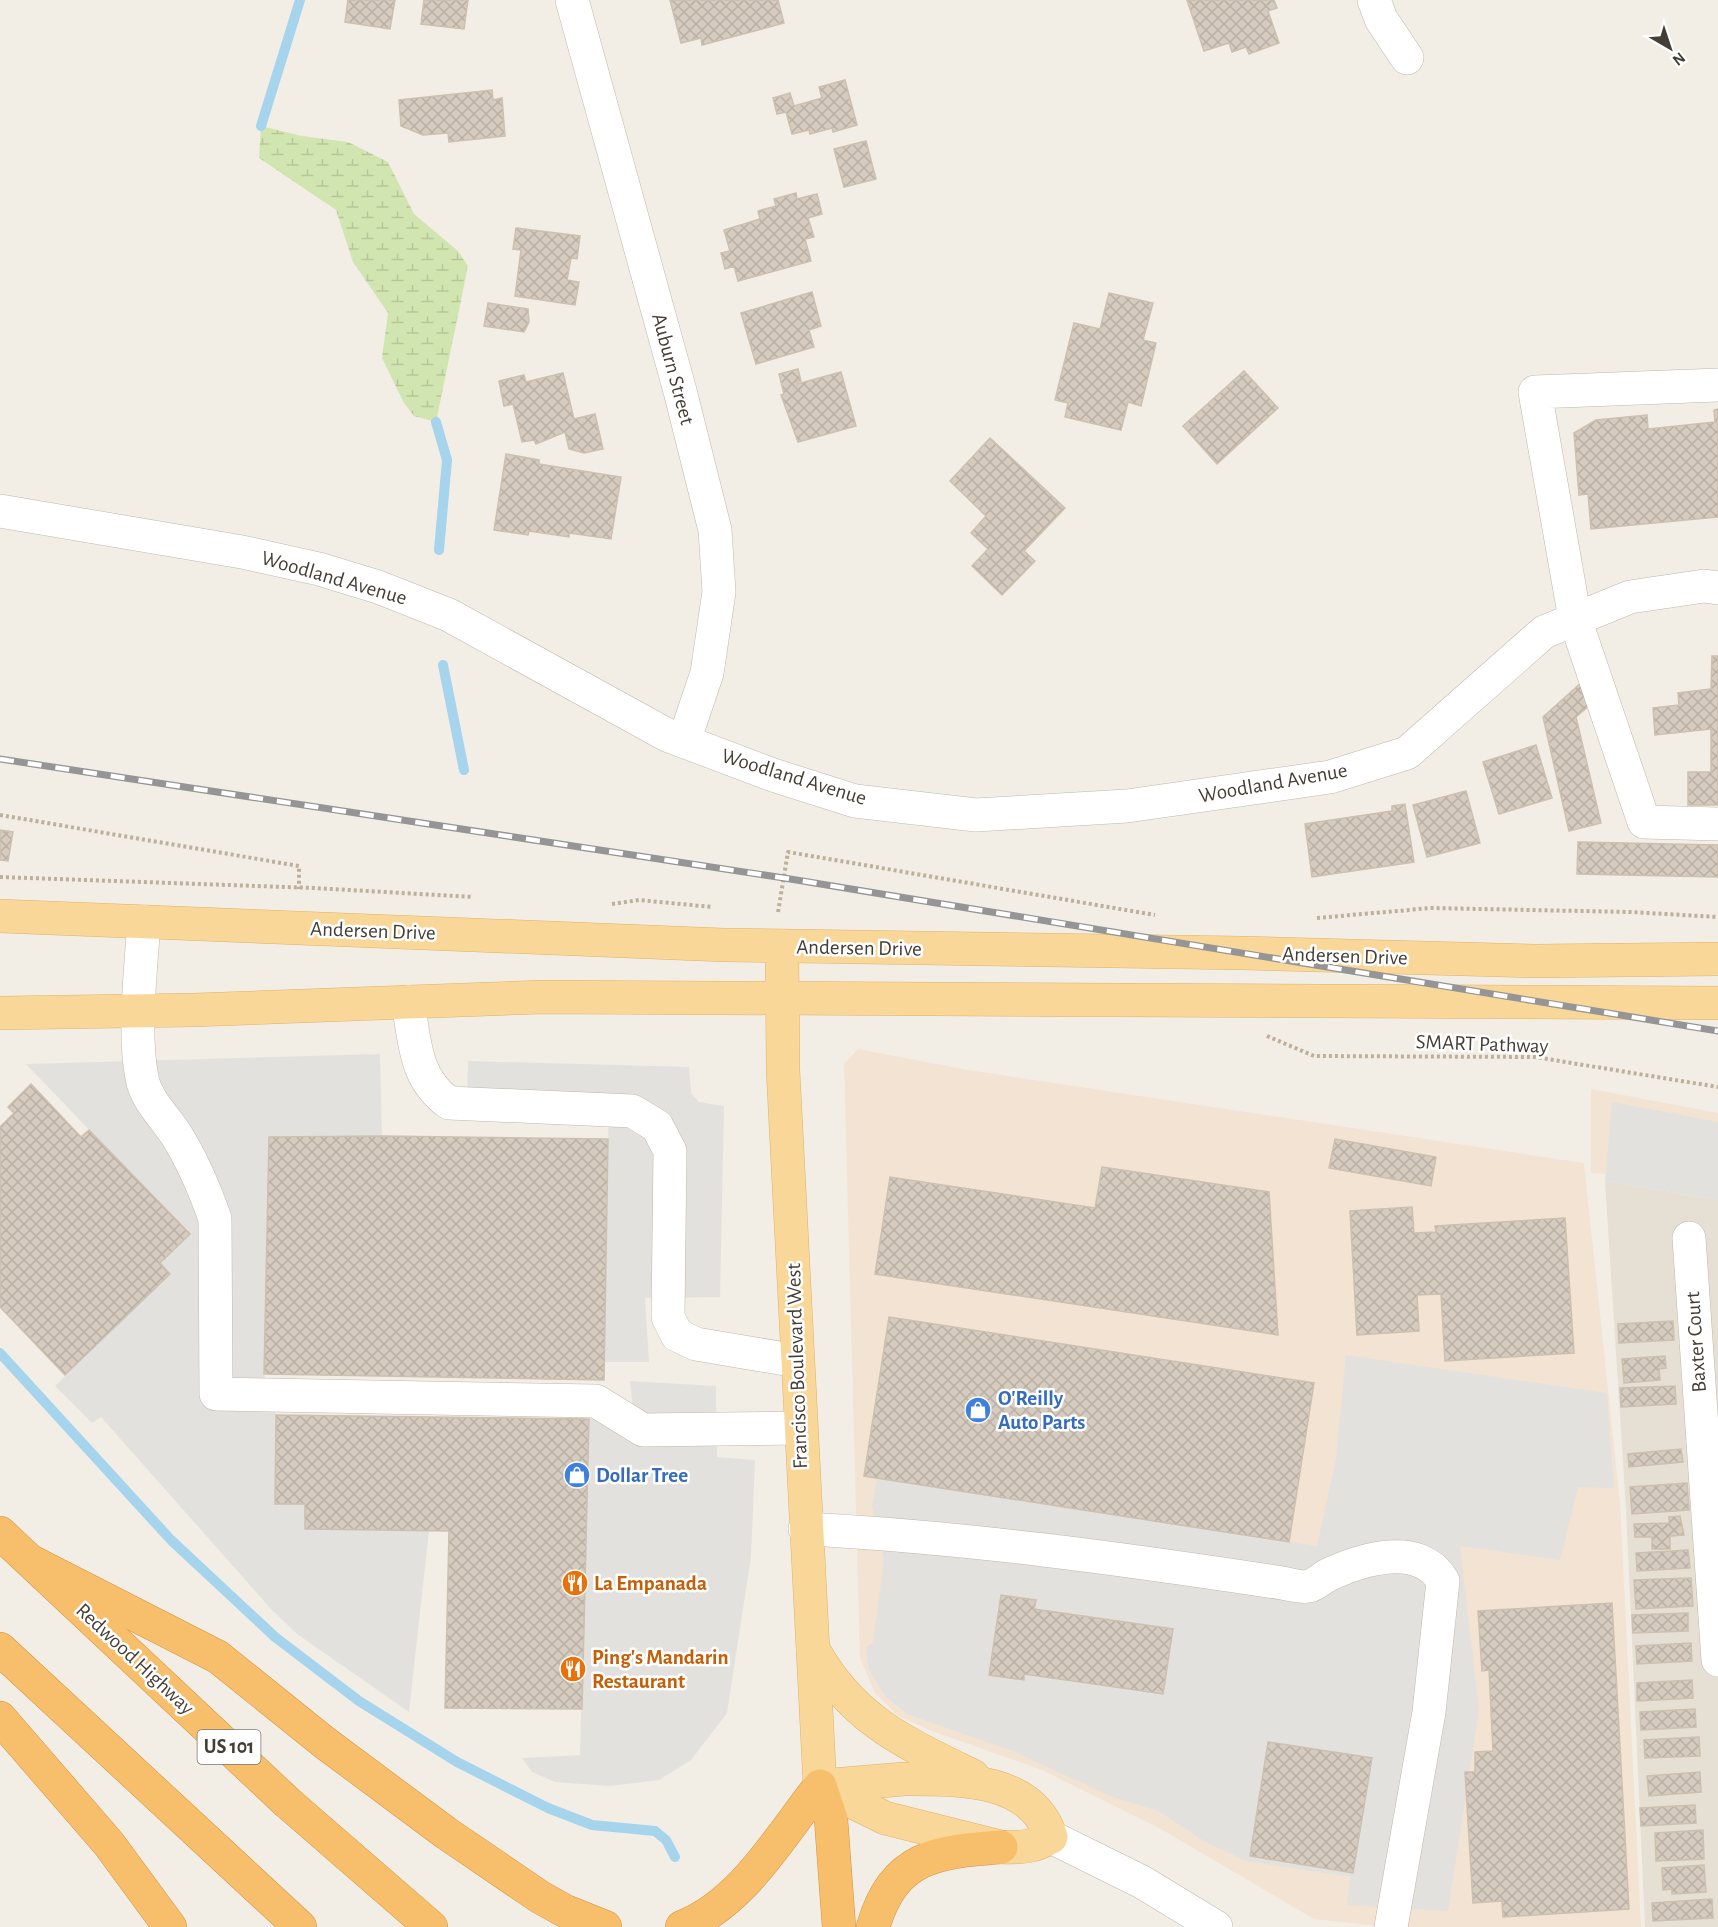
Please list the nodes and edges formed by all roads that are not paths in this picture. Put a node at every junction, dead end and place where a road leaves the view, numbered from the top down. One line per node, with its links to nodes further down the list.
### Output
1 (572, 0): 8 (street, Auburn Street)
2 (1374, 0): 3 (street)
3 (1407, 58)
4 (1718, 386): 7 (street)
5 (0, 511): 8 (street, Woodland Avenue)
6 (1718, 588): 7 (street, Woodland Avenue)
7 (1575, 619): 8 (street, Woodland Avenue); 9 (street)
8 (684, 741)
9 (1718, 824)
10 (0, 916): 11 (main road, Andersen Drive)
11 (144, 922): 12 (main road, Andersen Drive); 17 (street)
12 (782, 946): 13 (main road, Andersen Drive); 14 (main road, Francisco Boulevard West)
13 (1718, 959)
14 (782, 998): 15 (main road); 16 (main road); 20 (main road, Francisco Boulevard West)
15 (408, 1002): 17 (main road); 20 (street)
16 (1718, 1003)
17 (138, 1011): 18 (main road); 21 (street)
18 (0, 1013)
19 (1689, 1238): 27 (street, Baxter Court)
20 (797, 1361): 21 (main road, Francisco Boulevard West)
21 (799, 1428): 22 (main road, Francisco Boulevard West)
22 (805, 1529): 26 (main road, Francisco Boulevard West); 41 (street)
23 (0, 1533): 24 (highway, Redwood Highway / US 101)
24 (32, 1562): 35 (highway, Redwood Highway / US 101); 36 (highway)
25 (0, 1648): 34 (highway)
26 (813, 1648): 29 (main road); 30 (main road, Francisco Boulevard West)
27 (1718, 1660)
28 (0, 1718): 33 (highway)
29 (994, 1785): 30 (main road); 31 (main road)
30 (820, 1786): 32 (main road); 37 (highway); 38 (highway)
31 (1052, 1837): 32 (main road); 40 (street)
32 (1002, 1847): 39 (highway)
33 (170, 1927)
34 (300, 1927)
35 (431, 1927)
36 (605, 1927)
37 (682, 1927)
38 (839, 1927)
39 (873, 1927)
40 (1216, 1927)
41 (1391, 1927)

